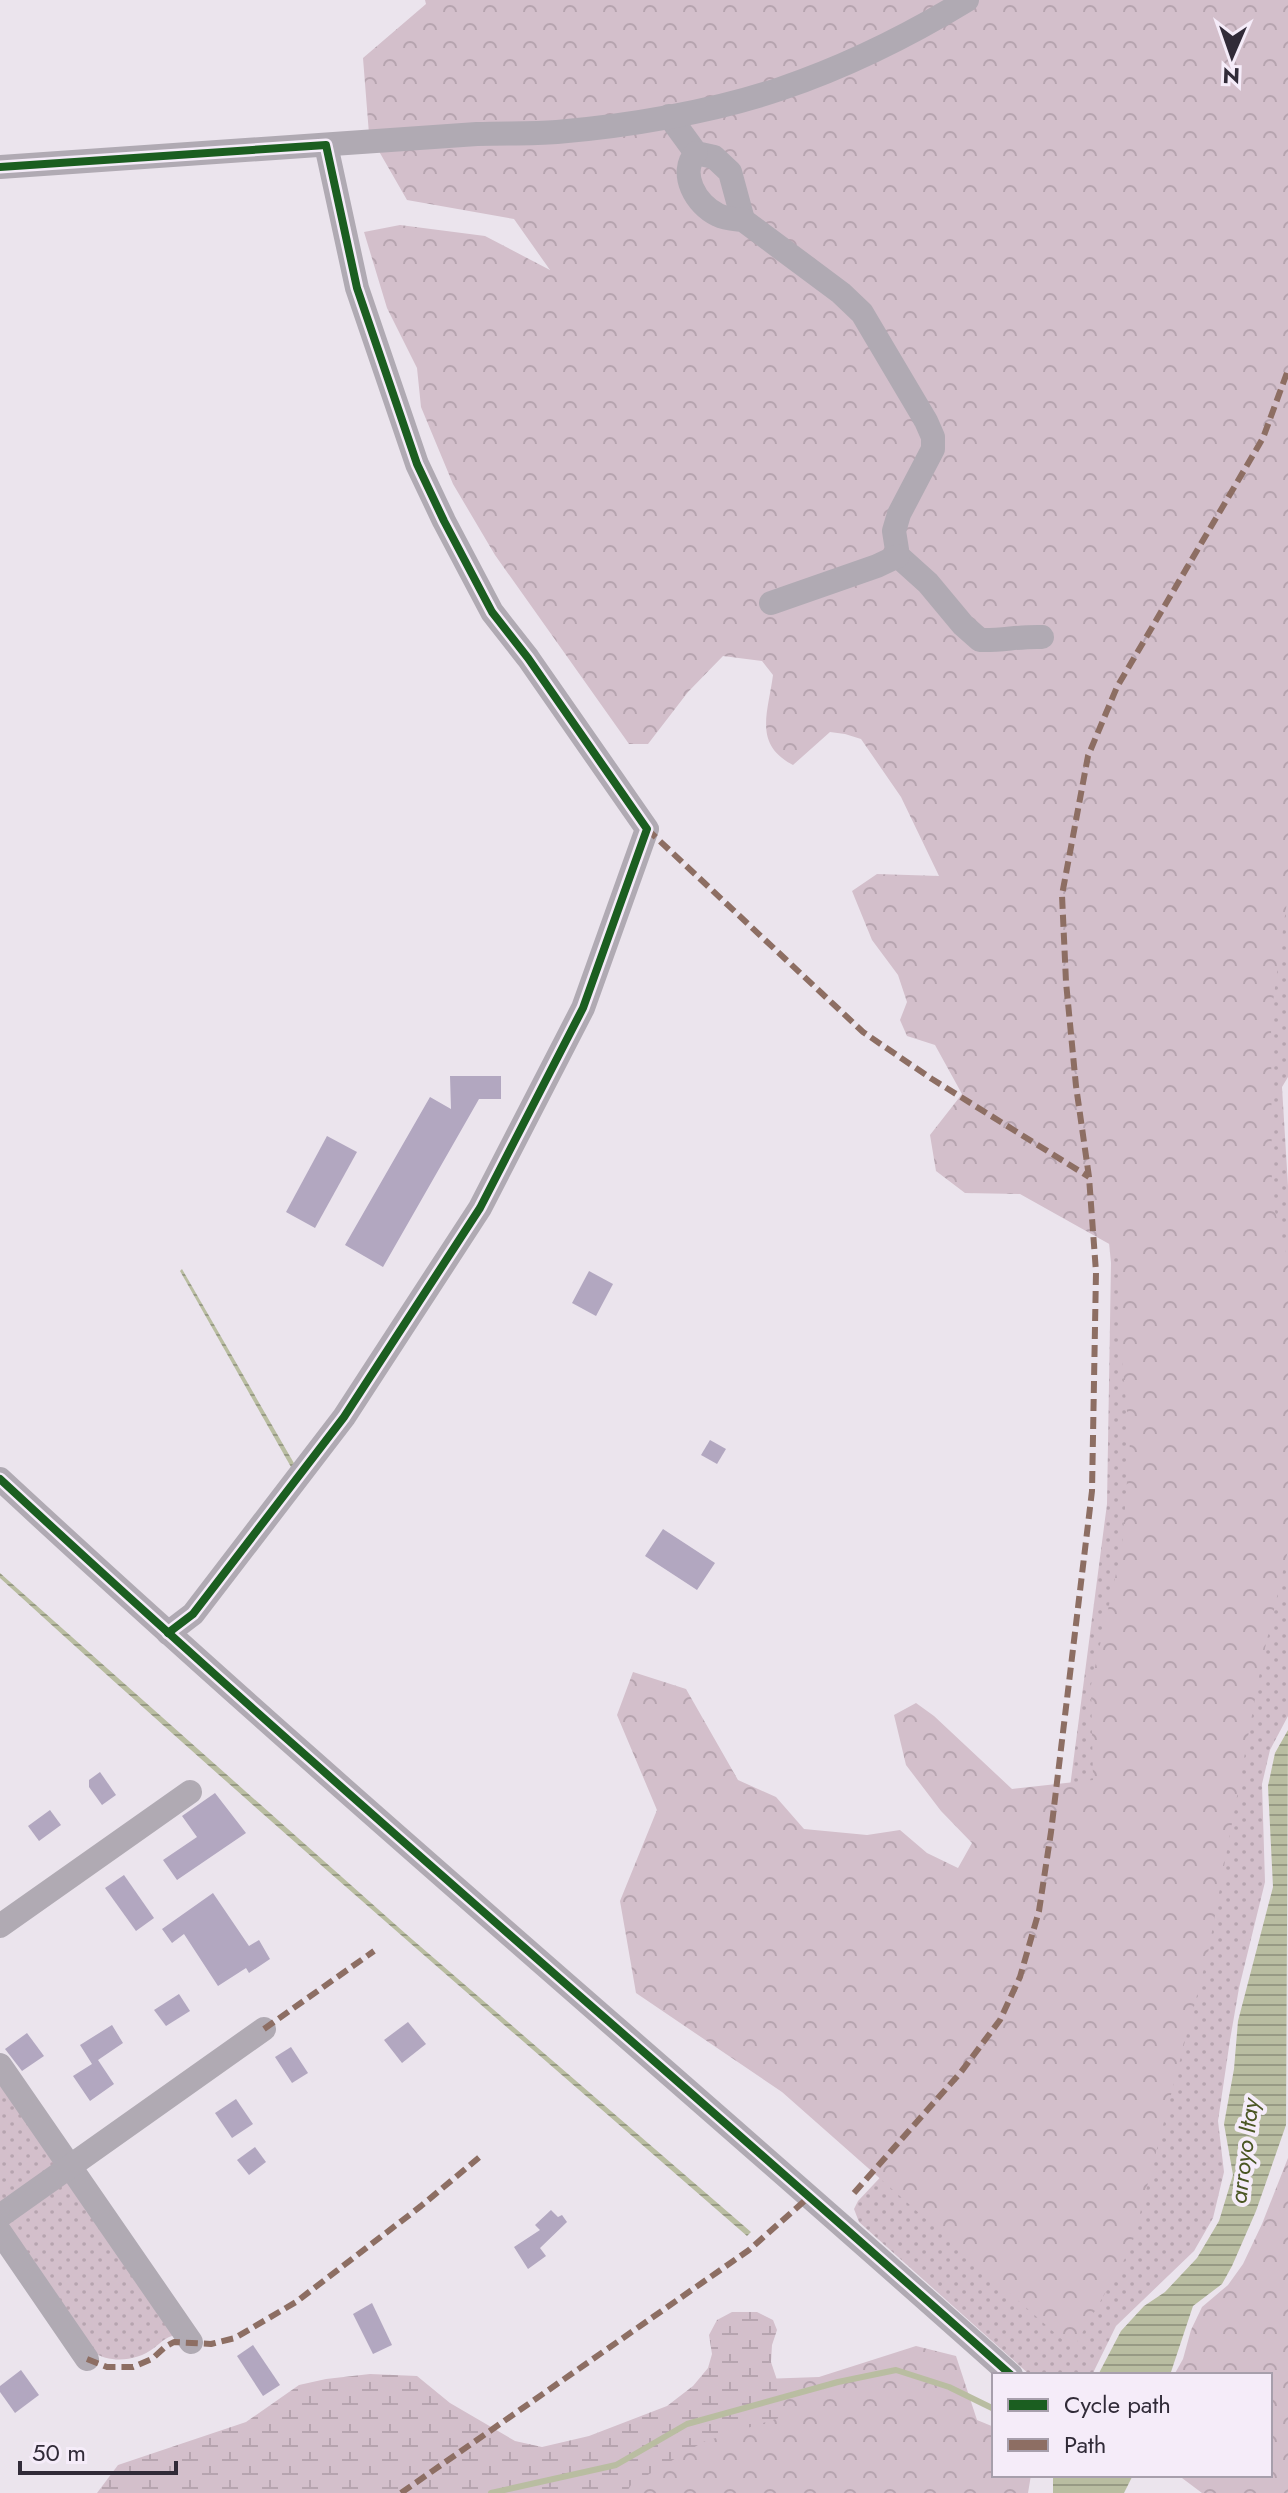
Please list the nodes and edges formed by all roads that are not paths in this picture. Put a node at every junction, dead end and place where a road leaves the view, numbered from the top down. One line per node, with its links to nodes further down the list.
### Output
1 (967, 0): 2 (street)
2 (669, 116): 3 (street); 4 (street)
3 (326, 145): 5 (street); 11 (street)
4 (696, 153): 6 (street); 6 (street)
5 (0, 167)
6 (743, 220): 7 (street)
7 (898, 556): 8 (street); 9 (street)
8 (771, 603)
9 (1042, 637)
10 (0, 1479): 11 (street)
11 (168, 1633): 21 (street)
12 (190, 1792): 13 (street)
13 (0, 1926)
14 (264, 2029): 16 (street)
15 (0, 2065): 16 (street)
16 (71, 2167): 17 (street); 19 (street)
17 (0, 2216)
18 (0, 2232): 20 (street)
19 (191, 2342)
20 (87, 2359)
21 (1009, 2373)

